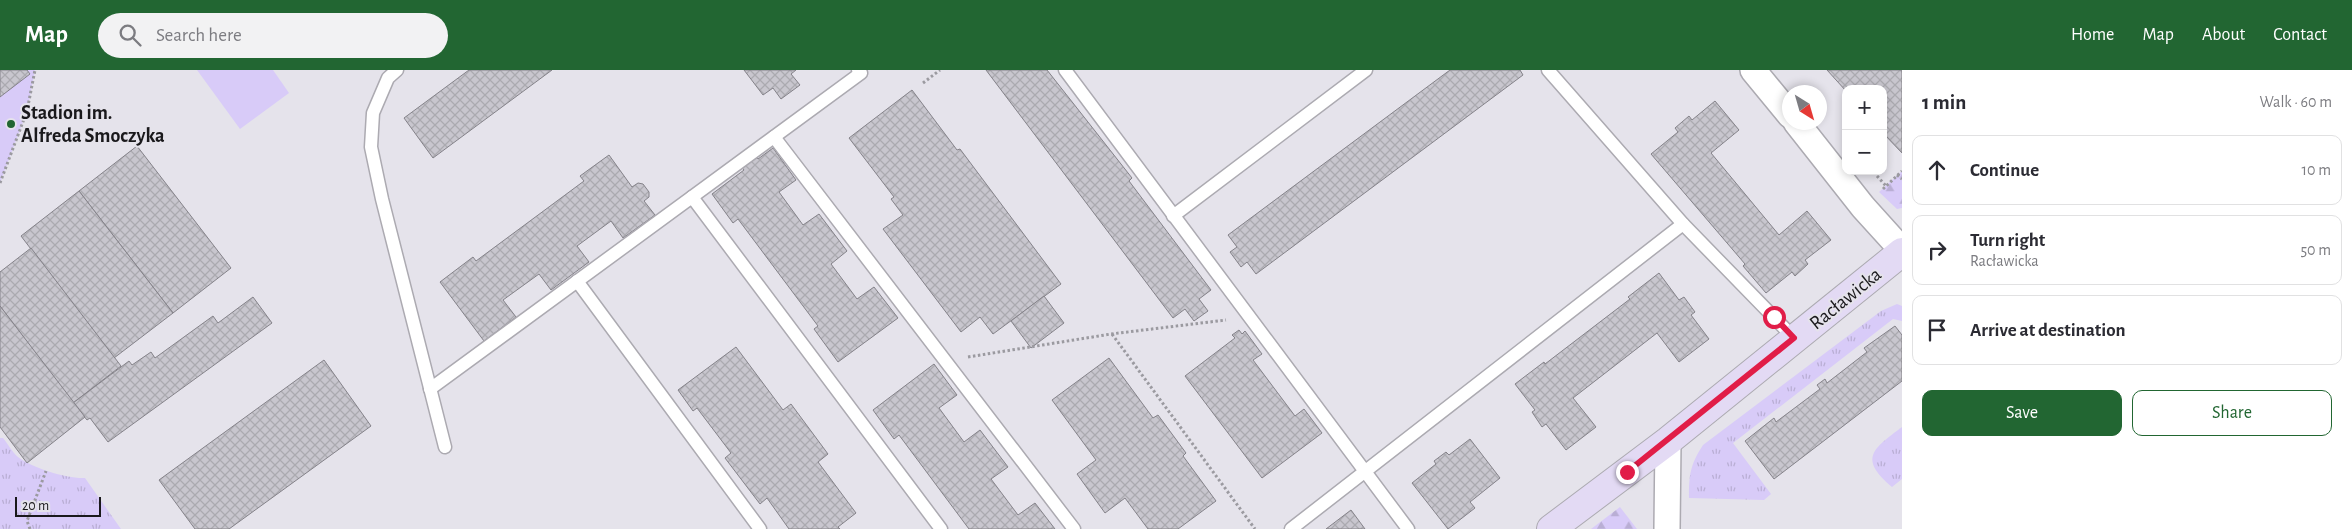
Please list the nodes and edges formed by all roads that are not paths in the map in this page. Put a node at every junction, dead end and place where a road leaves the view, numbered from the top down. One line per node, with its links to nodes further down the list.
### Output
1 (397, 70): 16 (lane)
2 (858, 70): 9 (lane)
3 (1064, 70): 11 (lane)
4 (1366, 70): 11 (lane)
5 (1548, 70): 12 (lane)
6 (1754, 70): 7 (street)
7 (1782, 105)
8 (1802, 130): 13 (street)
9 (774, 137): 10 (lane); 22 (lane)
10 (692, 197): 14 (lane); 21 (lane)
11 (1173, 216): 19 (lane)
12 (1684, 224): 15 (lane); 19 (lane)
13 (1902, 251): 15 (street, Racławicka)
14 (577, 281): 16 (lane); 20 (lane)
15 (1794, 338): 17 (street, Racławicka)
16 (430, 389): 18 (lane)
17 (1668, 440): 25 (street, Racławicka); 26 (street)
18 (445, 447)
19 (1364, 472): 23 (lane); 24 (lane)
20 (760, 529)
21 (941, 529)
22 (1074, 529)
23 (1291, 529)
24 (1408, 529)
25 (1551, 529)
26 (1667, 529)

